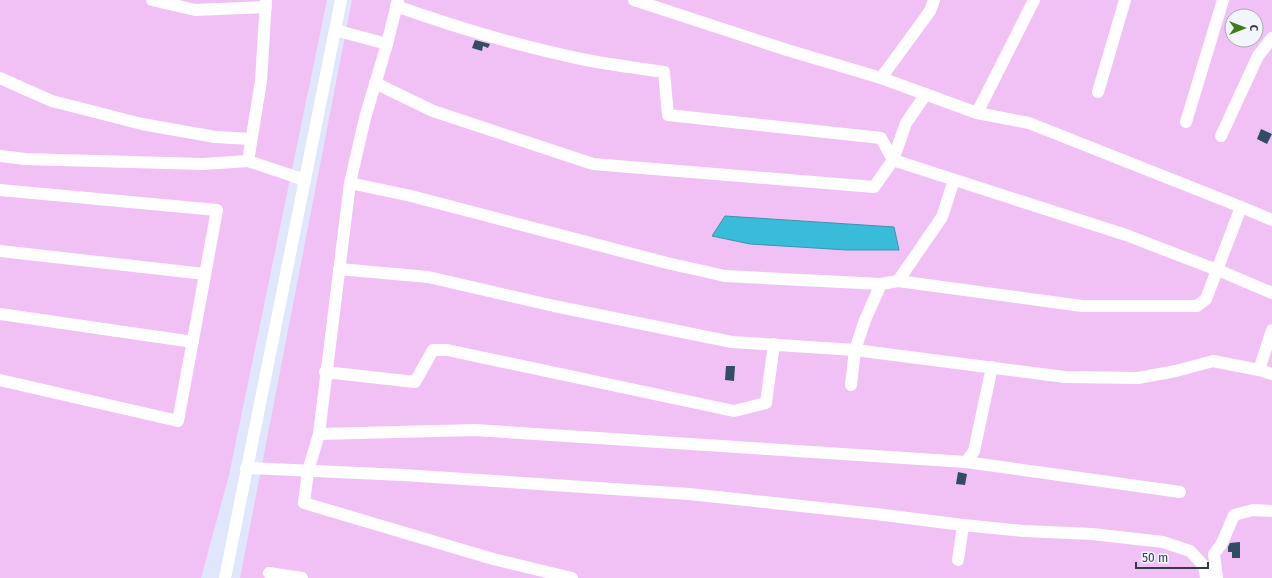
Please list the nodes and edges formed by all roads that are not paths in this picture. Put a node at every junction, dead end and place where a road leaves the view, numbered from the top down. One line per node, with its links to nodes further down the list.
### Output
1 (152, 0): 9 (street)
2 (340, 0): 10 (street)
3 (634, 0): 14 (street)
4 (934, 0): 14 (street)
5 (1034, 0): 18 (street)
6 (1125, 0): 16 (street)
7 (1223, 0): 19 (street)
8 (397, 3): 12 (street); 23 (street)
9 (266, 4): 21 (street)
10 (335, 30): 12 (street); 25 (street)
11 (1272, 38): 20 (street)
12 (387, 44): 15 (street)
13 (0, 78): 21 (street)
14 (881, 78): 17 (street)
15 (375, 83): 23 (street); 27 (street)
16 (1098, 92)
17 (926, 94): 18 (street); 23 (street)
18 (977, 113): 29 (street)
19 (1186, 122)
20 (1221, 136)
21 (251, 139): 24 (street)
22 (0, 156): 24 (street)
23 (893, 160): 26 (street)
24 (248, 161): 25 (street)
25 (305, 180): 51 (street)
26 (954, 180): 33 (street); 35 (street)
27 (350, 183): 32 (street); 36 (street)
28 (0, 190): 34 (street)
29 (1241, 207): 30 (street); 33 (street)
30 (1272, 220)
31 (0, 251): 34 (street)
32 (339, 269): 41 (street); 45 (street)
33 (1217, 270): 35 (street); 37 (street)
34 (205, 274): 40 (street)
35 (898, 281): 36 (street)
36 (881, 284): 42 (street)
37 (1272, 293)
38 (0, 314): 40 (street)
39 (1272, 330): 44 (street)
40 (193, 342): 47 (street)
41 (774, 344): 42 (street); 45 (street)
42 (855, 350): 43 (street); 48 (street)
43 (992, 367): 44 (street); 50 (street)
44 (1259, 370): 46 (street)
45 (325, 372): 49 (street)
46 (1272, 374)
47 (0, 380)
48 (851, 385)
49 (319, 434): 50 (street); 52 (street)
50 (966, 462): 53 (street)
51 (246, 468): 52 (street); 58 (street)
52 (308, 471): 55 (street); 60 (street)
53 (1180, 492)
54 (1272, 511): 62 (street)
55 (963, 525): 56 (street); 61 (street)
56 (958, 560)
57 (269, 573): 59 (street)
58 (225, 578)
59 (302, 578)
60 (572, 578)
61 (1206, 578)
62 (1217, 578)

